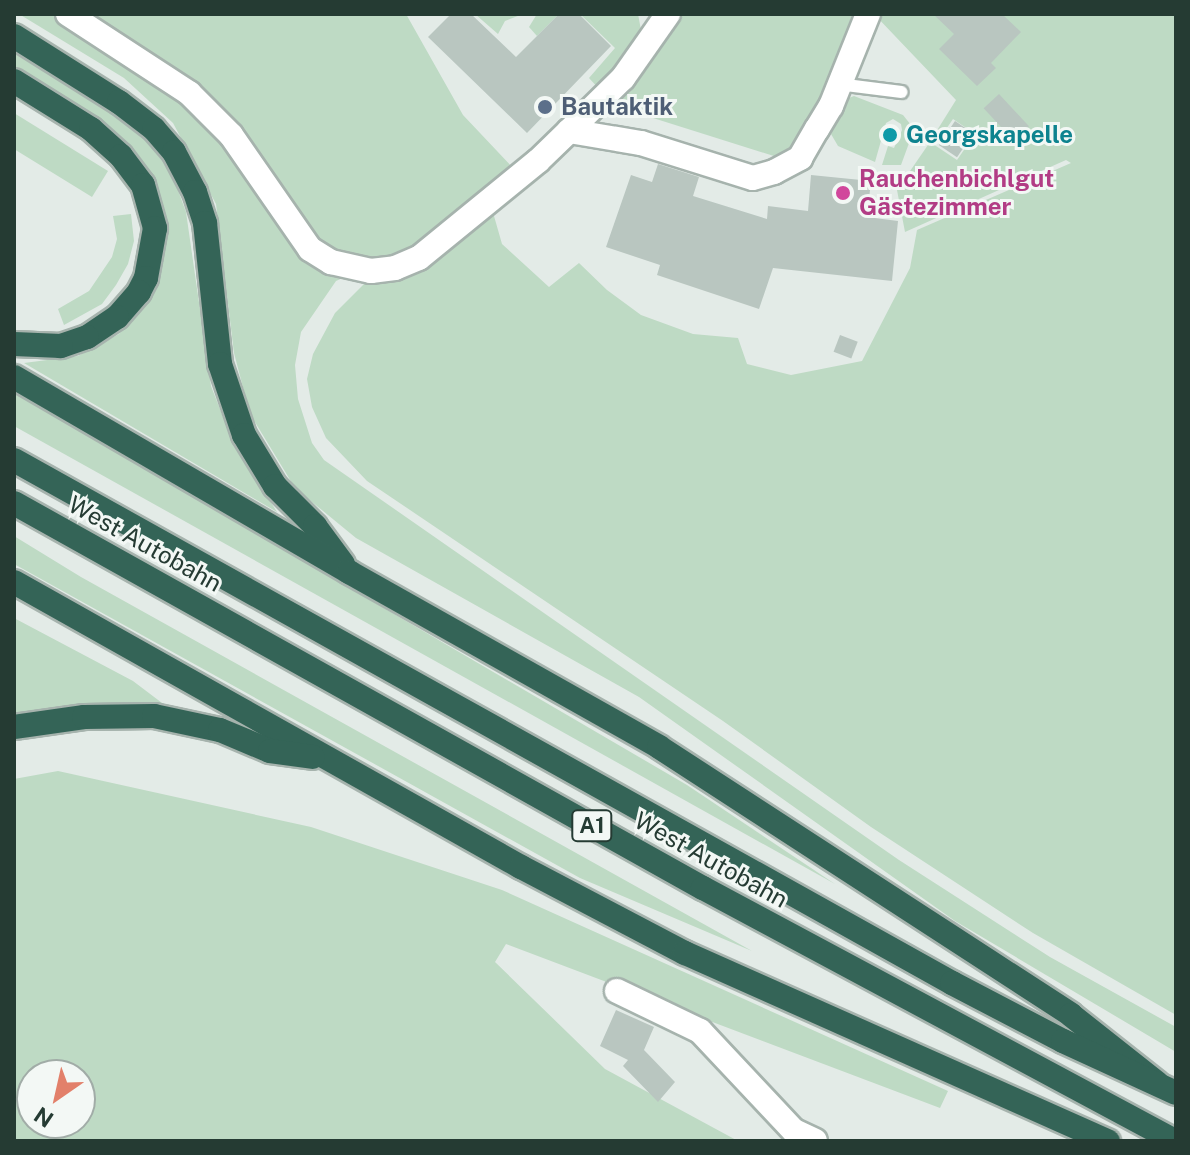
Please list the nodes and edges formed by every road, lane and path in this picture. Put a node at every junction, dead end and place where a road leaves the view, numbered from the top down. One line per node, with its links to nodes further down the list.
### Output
1 (68, 14): 8 (street)
2 (868, 14): 6 (street)
3 (655, 20): 8 (street)
4 (14, 36): 13 (highway)
5 (14, 81): 9 (highway)
6 (838, 84): 7 (lane); 8 (street)
7 (901, 92)
8 (569, 131)
9 (14, 344)
10 (14, 377): 13 (highway)
11 (14, 460): 18 (highway, West Autobahn / A1)
12 (14, 503): 21 (highway, West Autobahn / A1)
13 (349, 572): 18 (highway)
14 (14, 582): 16 (highway)
15 (14, 727): 16 (highway)
16 (329, 759): 20 (highway)
17 (617, 991): 19 (street)
18 (1166, 1088)
19 (800, 1138)
20 (1108, 1141)
21 (1175, 1141)

